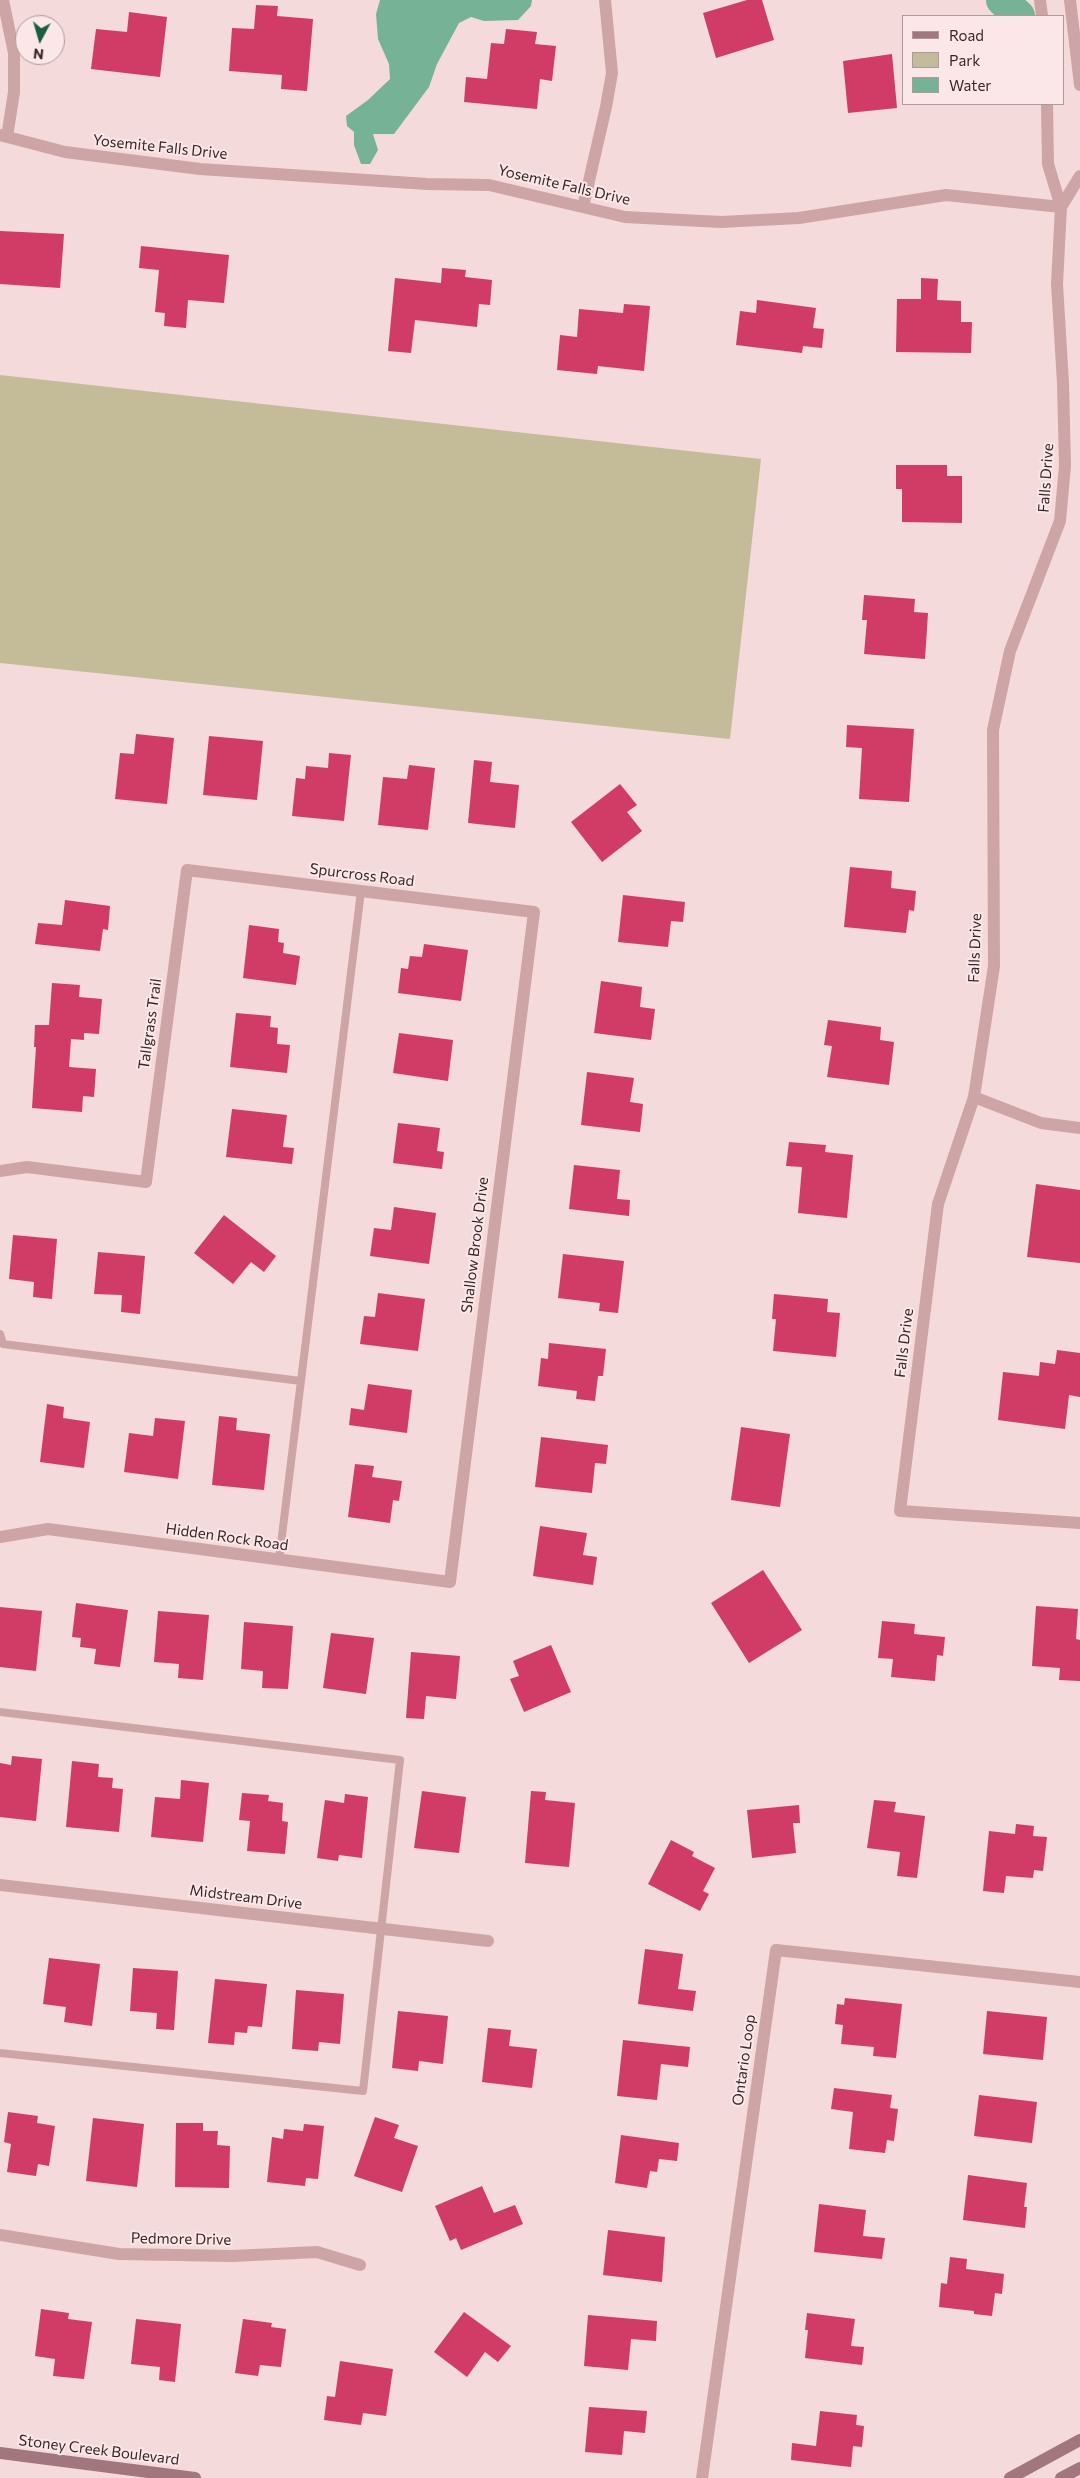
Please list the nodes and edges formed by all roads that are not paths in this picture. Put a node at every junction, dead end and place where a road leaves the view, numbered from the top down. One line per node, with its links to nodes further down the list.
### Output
1 (3, 0): 8 (street)
2 (605, 0): 10 (street)
3 (1040, 0): 5 (street)
4 (1070, 0): 6 (street)
5 (1042, 15)
6 (1080, 85)
7 (1047, 105): 11 (street, Falls Drive)
8 (4, 136): 10 (street, Yosemite Falls Drive)
9 (1080, 176): 11 (street, Falls Drive)
10 (583, 207): 11 (street, Yosemite Falls Drive)
11 (1061, 207): 15 (street, Falls Drive)
12 (187, 870): 13 (street, Spurcross Road); 17 (street, Tallgrass Trail)
13 (361, 891): 14 (street, Spurcross Road); 19 (lane)
14 (534, 912): 23 (street, Shallow Brook Drive)
15 (974, 1097): 16 (street); 20 (street, Falls Drive)
16 (1080, 1128)
17 (0, 1171)
18 (0, 1334): 19 (lane)
19 (301, 1381): 22 (lane)
20 (1080, 1523)
21 (0, 1537): 22 (street, Hidden Rock Road)
22 (279, 1560): 23 (street, Hidden Rock Road)
23 (450, 1582)
24 (0, 1712): 26 (lane)
25 (0, 1885): 26 (street, Midstream Drive)
26 (382, 1929): 27 (street, Midstream Drive); 29 (lane)
27 (488, 1941)
28 (1080, 1982): 36 (street, Ontario Loop)
29 (0, 2052)
30 (0, 2235): 31 (street, Pedmore Drive)
31 (360, 2265)
32 (1080, 2440): 37 (street)
33 (0, 2454): 35 (street, Stoney Creek Boulevard)
34 (1080, 2468): 38 (street)
35 (195, 2478)
36 (702, 2478)
37 (1010, 2478)
38 (1061, 2478)

